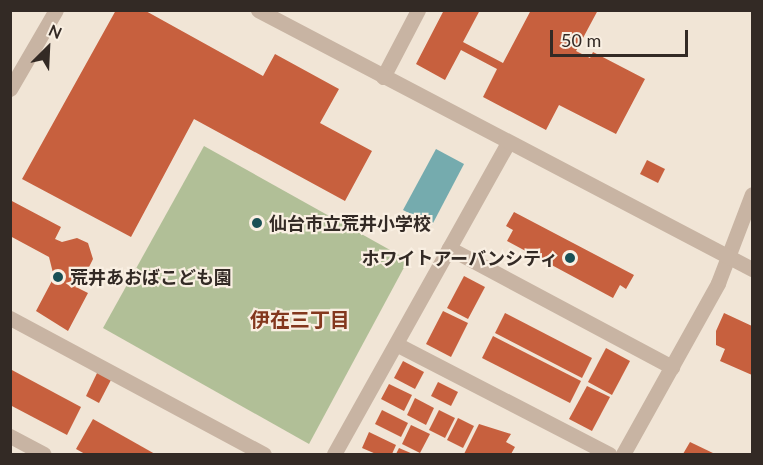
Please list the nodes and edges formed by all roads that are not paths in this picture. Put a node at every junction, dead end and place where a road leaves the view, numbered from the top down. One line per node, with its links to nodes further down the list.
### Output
1 (56, 10): 5 (street)
2 (258, 10): 4 (street)
3 (418, 10): 4 (street)
4 (383, 76): 6 (street)
5 (10, 89)
6 (508, 143): 8 (street); 9 (street)
7 (753, 194): 9 (street)
8 (449, 248): 12 (street); 13 (street)
9 (728, 258): 10 (street); 13 (street)
10 (753, 269)
11 (10, 318): 15 (street)
12 (396, 344): 18 (street); 19 (street)
13 (672, 367): 20 (street)
14 (10, 436): 16 (street)
15 (247, 451): 17 (street)
16 (44, 454)
17 (264, 454)
18 (334, 454)
19 (609, 454)
20 (623, 454)

